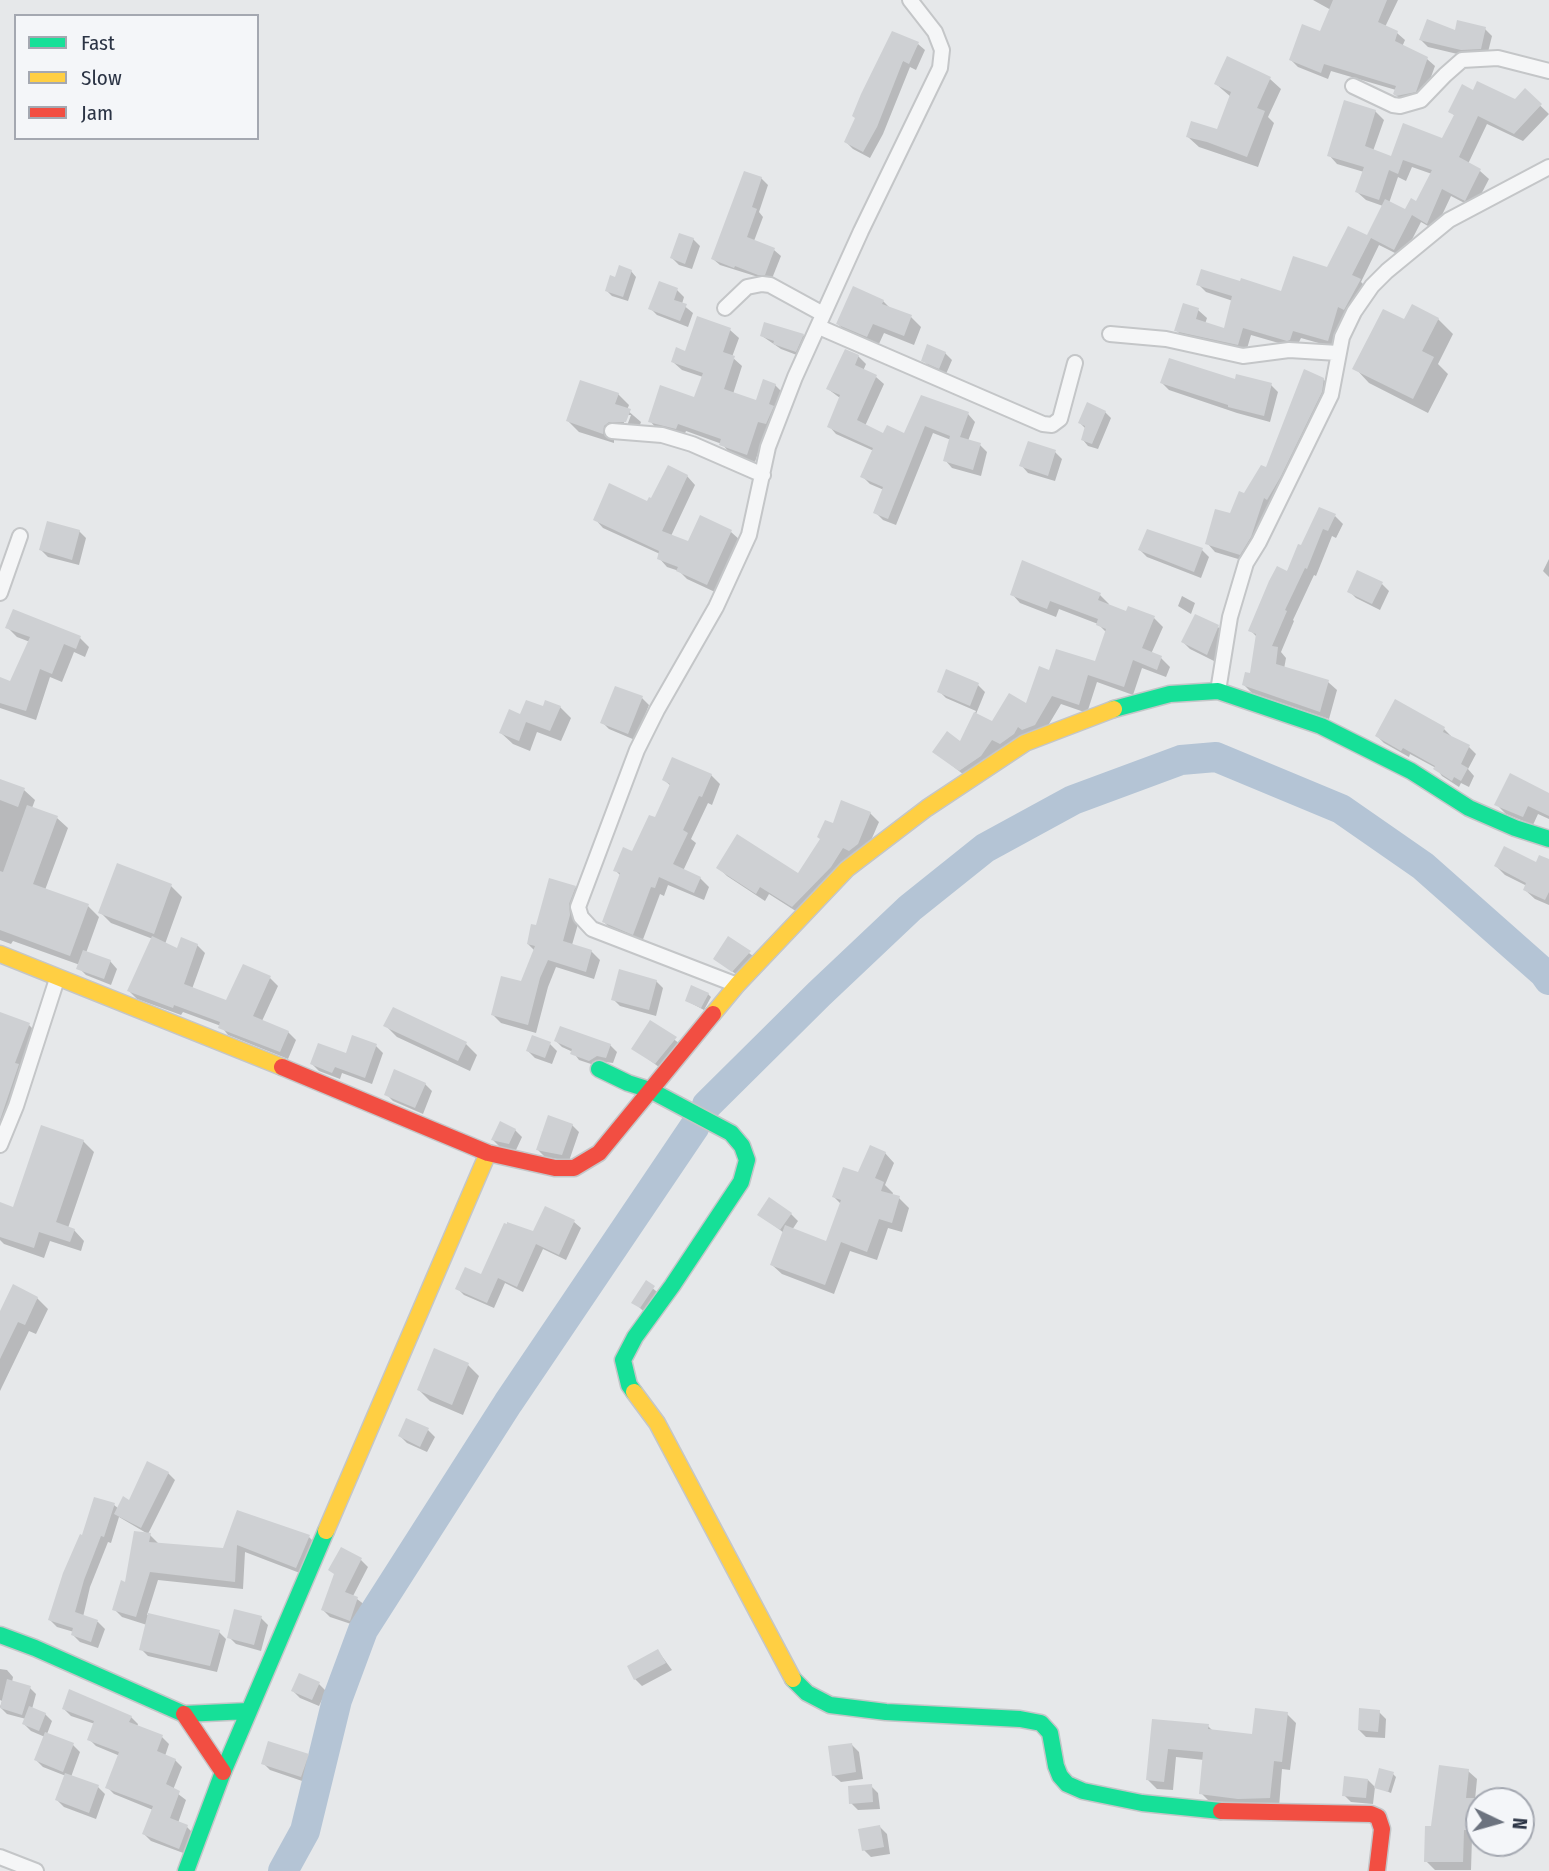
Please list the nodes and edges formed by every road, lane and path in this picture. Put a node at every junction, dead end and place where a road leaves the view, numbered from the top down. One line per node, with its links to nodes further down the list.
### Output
1 (910, 0): 6 (street)
2 (1549, 71): 3 (street)
3 (1353, 86)
4 (1549, 167): 8 (street)
5 (725, 308): 6 (street)
6 (821, 321): 9 (street); 11 (street)
7 (1110, 334): 8 (street)
8 (1338, 354): 14 (street)
9 (1075, 363)
10 (612, 431): 11 (street)
11 (763, 475): 18 (street)
12 (20, 536): 13 (street)
13 (0, 593)
14 (1218, 691): 15 (street); 18 (street)
15 (1549, 839)
16 (0, 954): 17 (street)
17 (57, 979): 21 (street); 22 (street)
18 (737, 985): 20 (street)
19 (599, 1069): 20 (street)
20 (650, 1090): 22 (street); 30 (street)
21 (0, 1145)
22 (488, 1153): 24 (street)
23 (0, 1635): 25 (street)
24 (248, 1711): 25 (street); 26 (street)
25 (184, 1714): 26 (street)
26 (223, 1772): 29 (street)
27 (0, 1857): 28 (street)
28 (36, 1871)
29 (187, 1871)
30 (1377, 1871)

